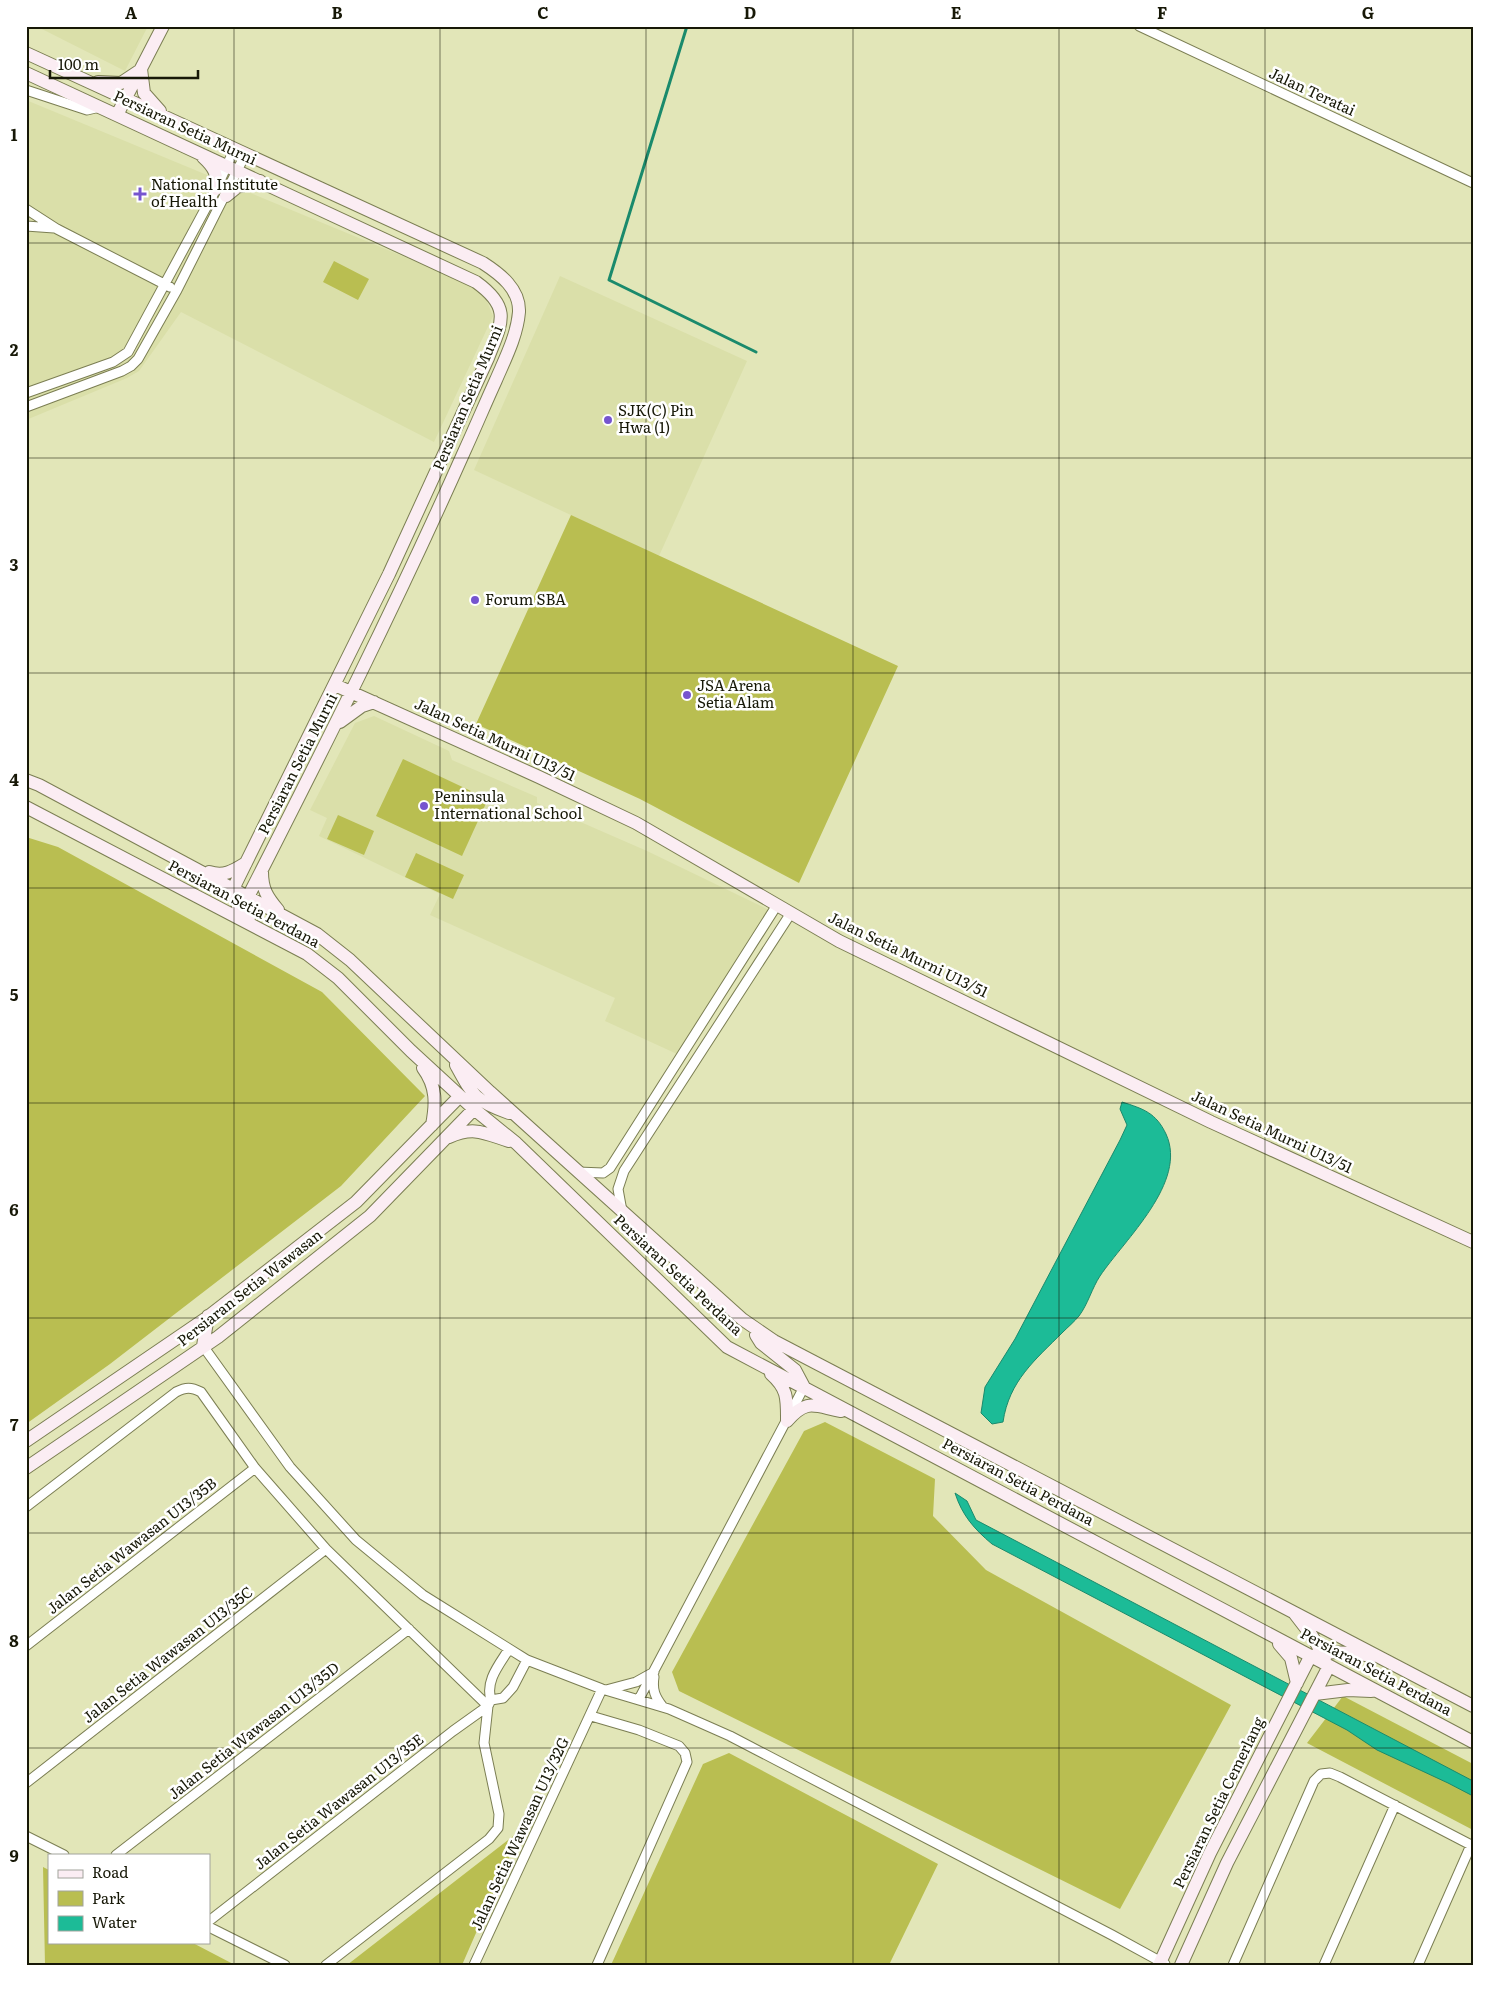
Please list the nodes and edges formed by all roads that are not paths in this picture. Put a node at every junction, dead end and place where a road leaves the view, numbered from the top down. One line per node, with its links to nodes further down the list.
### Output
1 (164, 26): 4 (street)
2 (1139, 26): 16 (street, Jalan Teratai)
3 (26, 53): 6 (street, Persiaran Setia Murni)
4 (141, 69): 6 (street); 8 (street); 11 (street)
5 (26, 73): 9 (street, Persiaran Setia Murni)
6 (84, 79): 8 (street, Persiaran Setia Murni)
7 (26, 90): 9 (street)
8 (126, 98): 10 (street); 11 (street, Persiaran Setia Murni)
9 (100, 107): 10 (street, Persiaran Setia Murni)
10 (117, 115): 13 (street, Persiaran Setia Murni)
11 (167, 118): 12 (street, Persiaran Setia Murni)
12 (240, 151): 14 (street); 25 (street, Persiaran Setia Murni)
13 (199, 152): 14 (street, Persiaran Setia Murni); 17 (street)
14 (233, 168): 15 (street, Persiaran Setia Murni); 17 (street)
15 (260, 181): 17 (street); 26 (street, Persiaran Setia Murni)
16 (1473, 183)
17 (221, 193): 21 (street); 22 (street)
18 (26, 209): 20 (street)
19 (26, 226): 20 (street)
20 (57, 229): 21 (street)
21 (165, 284): 22 (street); 23 (street)
22 (177, 290): 24 (street)
23 (26, 393)
24 (26, 407)
25 (365, 666): 27 (street, Persiaran Setia Murni); 28 (street)
26 (334, 685): 27 (street, Jalan Setia Murni U13/51); 32 (street, Persiaran Setia Murni)
27 (352, 693): 28 (street, Jalan Setia Murni U13/51); 29 (street, Persiaran Setia Murni)
28 (374, 702): 29 (street); 39 (street, Jalan Setia Murni U13/51)
29 (336, 725): 34 (street, Persiaran Setia Murni)
30 (26, 780): 33 (street, Persiaran Setia Perdana)
31 (26, 807): 36 (street, Persiaran Setia Perdana)
32 (247, 863): 33 (street); 35 (street, Persiaran Setia Murni)
33 (187, 865): 35 (street, Persiaran Setia Perdana)
34 (262, 870): 37 (street, Persiaran Setia Murni); 41 (street)
35 (233, 889): 37 (street, Persiaran Setia Perdana); 38 (street)
36 (200, 897): 38 (street); 42 (street, Persiaran Setia Perdana)
37 (248, 897): 38 (street); 41 (street, Persiaran Setia Perdana)
38 (236, 903): 42 (street)
39 (777, 905): 40 (street, Jalan Setia Murni U13/51); 52 (street)
40 (791, 913): 53 (street); 54 (street, Jalan Setia Murni U13/51)
41 (283, 916): 44 (street, Persiaran Setia Perdana)
42 (263, 930): 43 (street, Persiaran Setia Perdana)
43 (411, 1051): 45 (street, Persiaran Setia Perdana); 49 (street)
44 (450, 1054): 46 (street); 48 (street, Persiaran Setia Perdana)
45 (460, 1096): 46 (street); 47 (street, Persiaran Setia Perdana); 49 (street, Persiaran Setia Wawasan)
46 (474, 1096): 47 (street); 48 (street)
47 (474, 1109): 50 (street, Persiaran Setia Wawasan); 51 (street, Persiaran Setia Perdana)
48 (515, 1115): 52 (street, Persiaran Setia Perdana)
49 (432, 1125): 55 (street, Persiaran Setia Wawasan)
50 (447, 1138): 51 (street); 58 (street, Persiaran Setia Wawasan)
51 (516, 1143): 59 (street, Persiaran Setia Perdana)
52 (578, 1172): 53 (street, Persiaran Setia Perdana)
53 (622, 1211): 56 (street, Persiaran Setia Perdana)
54 (1473, 1242)
55 (208, 1316): 57 (street, Persiaran Setia Wawasan); 58 (street)
56 (747, 1322): 60 (street); 68 (street, Persiaran Setia Perdana)
57 (176, 1339): 58 (street); 63 (street, Persiaran Setia Wawasan)
58 (203, 1346): 64 (street, Persiaran Setia Wawasan); 72 (street)
59 (754, 1360): 60 (street, Persiaran Setia Perdana); 62 (street)
60 (804, 1387): 61 (street, Persiaran Setia Perdana); 62 (street)
61 (855, 1414): 62 (street); 70 (street, Persiaran Setia Perdana)
62 (787, 1420): 77 (street)
63 (26, 1441)
64 (26, 1468)
65 (255, 1468): 66 (street); 67 (street); 71 (street, Jalan Setia Wawasan U13/35B)
66 (26, 1507)
67 (326, 1549): 69 (street); 88 (street, Jalan Setia Wawasan U13/35C)
68 (1292, 1611): 73 (street); 74 (street, Persiaran Setia Perdana)
69 (410, 1629): 83 (street); 93 (street, Jalan Setia Wawasan U13/35D)
70 (1270, 1635): 73 (street, Persiaran Setia Perdana); 78 (street)
71 (26, 1646)
72 (509, 1648): 75 (street); 83 (street)
73 (1316, 1654): 74 (street); 76 (street, Persiaran Setia Perdana); 78 (street, Persiaran Setia Cemerlang)
74 (1378, 1656): 84 (street, Persiaran Setia Perdana)
75 (527, 1660): 79 (street); 83 (street, Jalan Setia Wawasan U13/35E)
76 (1329, 1666): 80 (street, Persiaran Setia Perdana); 81 (street)
77 (654, 1672): 79 (street); 82 (street); 85 (street)
78 (1296, 1685): 96 (street, Persiaran Setia Cemerlang)
79 (604, 1690): 82 (street); 86 (street, Jalan Setia Wawasan U13/32G)
80 (1379, 1692): 81 (street); 87 (street, Persiaran Setia Perdana)
81 (1314, 1695): 101 (street)
82 (639, 1699): 85 (street)
83 (490, 1703): 94 (street, Jalan Setia Wawasan U13/35E); 98 (street)
84 (1473, 1706)
85 (663, 1707): 96 (street)
86 (591, 1716): 99 (street, Jalan Setia Wawasan U13/32G); 100 (street)
87 (1473, 1742)
88 (26, 1783)
89 (1395, 1806): 91 (street); 102 (street); 103 (street)
90 (26, 1836): 92 (street)
91 (1472, 1846): 104 (street)
92 (62, 1854)
93 (117, 1854)
94 (210, 1920)
95 (210, 1928): 97 (street)
96 (1161, 1964)
97 (285, 1965)
98 (326, 1965)
99 (474, 1965)
100 (597, 1965)
101 (1181, 1965)
102 (1233, 1965)
103 (1324, 1965)
104 (1418, 1965)

